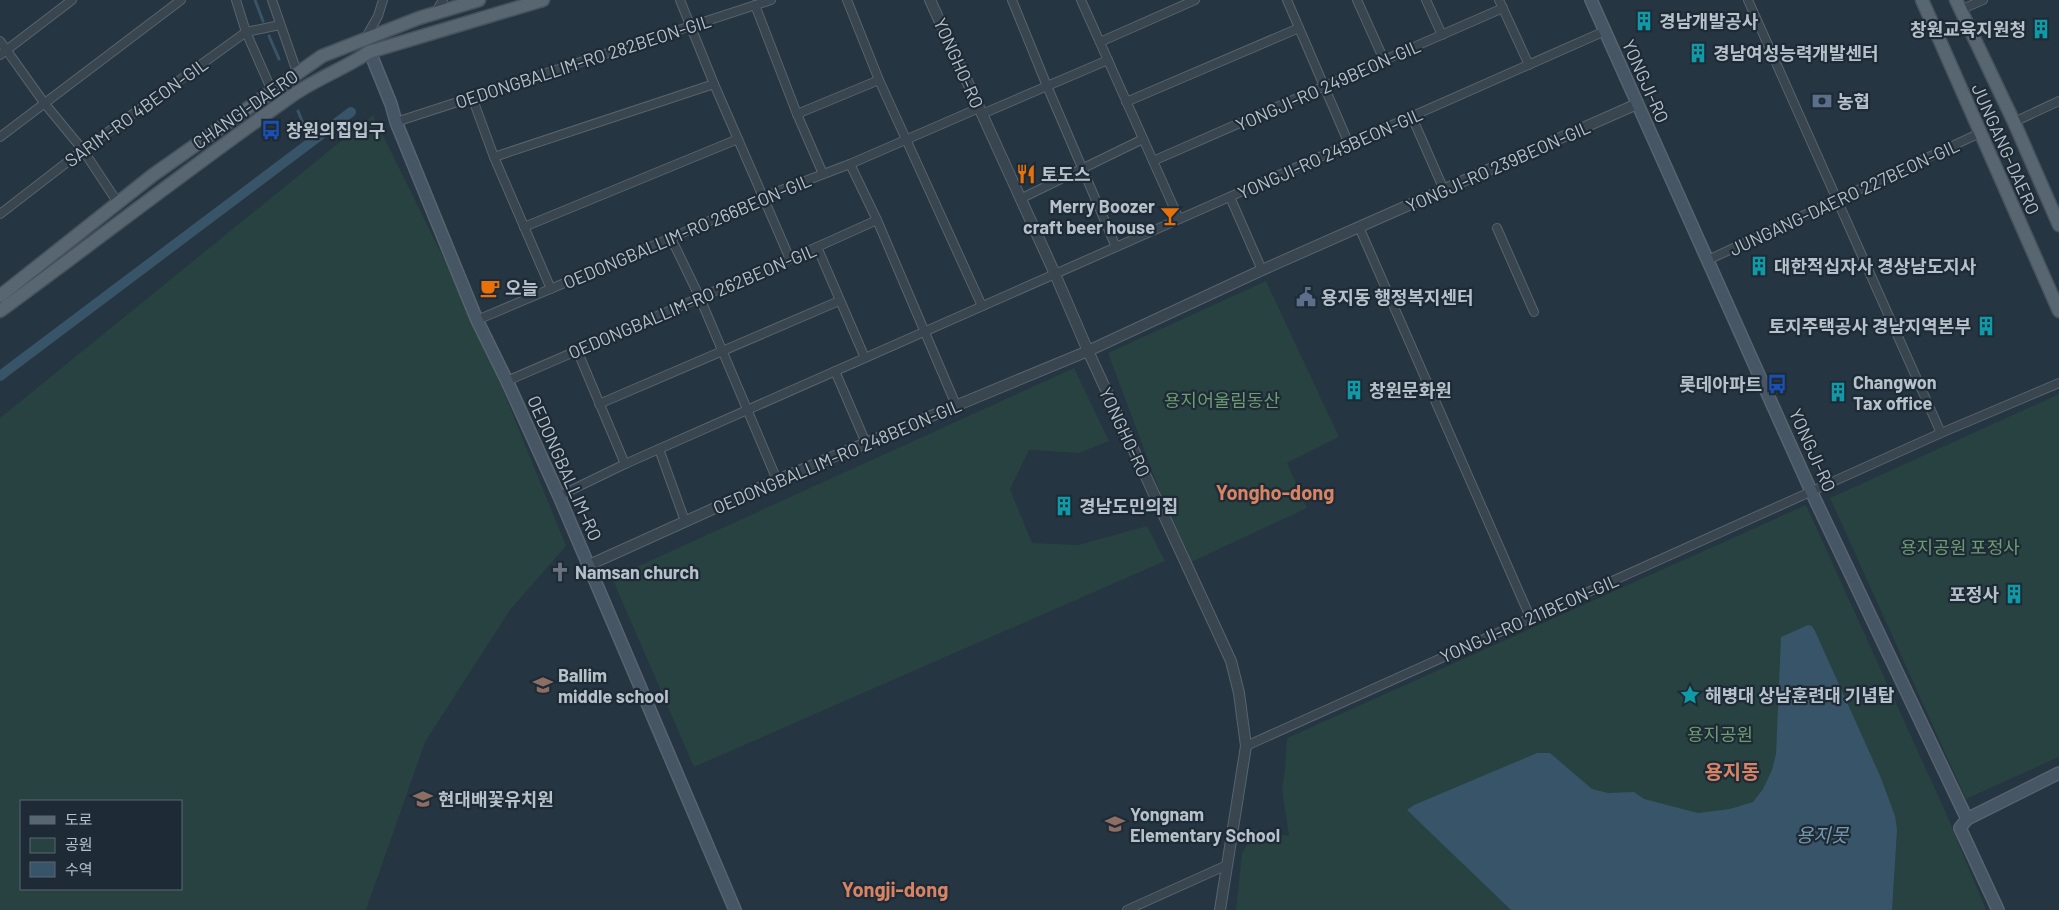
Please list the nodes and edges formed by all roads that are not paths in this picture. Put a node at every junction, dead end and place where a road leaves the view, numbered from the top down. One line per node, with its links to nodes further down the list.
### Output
1 (72, 0): 37 (street)
2 (181, 0): 52 (street)
3 (236, 0): 32 (street)
4 (272, 0): 28 (street)
5 (383, 0): 34 (street)
6 (443, 0): 27 (street)
7 (479, 0): 27 (main road)
8 (543, 0): 38 (main road, CHANGI-DAERO)
9 (680, 0): 29 (street)
10 (770, 0): 24 (street, OEDONGBALLIM-RO 282BEON-GIL)
11 (847, 0): 44 (street)
12 (930, 0): 54 (street, YONGHO-RO)
13 (1012, 0): 46 (street)
14 (1081, 0): 36 (street)
15 (1195, 0): 36 (street)
16 (1287, 0): 30 (street)
17 (1357, 0): 41 (street)
18 (1426, 0): 33 (street)
19 (1499, 0): 26 (street)
20 (1591, 0): 31 (main road, YONGJI-RO)
21 (1748, 0): 75 (street)
22 (1922, 0): 59 (main road, JUNGANG-DAERO)
23 (1983, 0): 25 (street)
24 (755, 5): 29 (street, OEDONGBALLIM-RO 282BEON-GIL); 55 (street, OEDONGBALLIM-RO 266BEON-GIL)
25 (1958, 5): 58 (main road, JUNGANG-DAERO)
26 (1503, 8): 33 (street, YONGJI-RO 249BEON-GIL); 42 (street)
27 (435, 13): 34 (main road, CHANGI-DAERO)
28 (280, 25): 32 (street, SARIM-RO 4BEON-GIL); 43 (street)
29 (690, 26): 45 (street); 49 (street, OEDONGBALLIM-RO 282BEON-GIL)
30 (1299, 28): 47 (street); 51 (street)
31 (1605, 31): 42 (street, YONGJI-RO 245BEON-GIL); 53 (main road, YONGJI-RO)
32 (246, 32): 48 (street); 65 (street, SARIM-RO 4BEON-GIL)
33 (1442, 35): 41 (street, YONGJI-RO 249BEON-GIL)
34 (365, 40): 38 (main road, OEDONGBALLIM-RO); 43 (main road, CHANGI-DAERO)
35 (0, 41): 37 (street)
36 (1100, 42): 40 (street)
37 (7, 50): 39 (street); 52 (street)
38 (372, 54): 57 (main road, OEDONGBALLIM-RO); 96 (main road, CHANGI-DAERO)
39 (0, 55)
40 (1108, 60): 46 (street, OEDONGBALLIM-RO 266BEON-GIL); 51 (street)
41 (1384, 60): 47 (street, YONGJI-RO 249BEON-GIL)
42 (1529, 65): 56 (street, YONGJI-RO 245BEON-GIL)
43 (295, 74): 48 (main road, CHANGI-DAERO)
44 (879, 80): 55 (street); 62 (street)
45 (714, 84): 61 (street); 66 (street)
46 (1047, 86): 54 (street, OEDONGBALLIM-RO 266BEON-GIL); 69 (street)
47 (1324, 86): 64 (street); 67 (street, YONGJI-RO 249BEON-GIL)
48 (274, 89): 76 (main road, CHANGI-DAERO)
49 (472, 97): 57 (street, OEDONGBALLIM-RO 282BEON-GIL); 66 (street, OEDONGBALLIM-RO 266BEON-GIL)
50 (2059, 101): 58 (street)
51 (1126, 102): 63 (street)
52 (45, 104): 60 (street); 65 (street)
53 (1637, 104): 71 (street, YONGJI-RO 239BEON-GIL); 88 (main road, YONGJI-RO)
54 (981, 111): 62 (street, OEDONGBALLIM-RO 266BEON-GIL); 74 (street, YONGHO-RO)
55 (798, 114): 70 (street, OEDONGBALLIM-RO 266BEON-GIL)
56 (1412, 116): 64 (street, YONGJI-RO 245BEON-GIL); 71 (street)
57 (396, 122): 99 (main road, OEDONGBALLIM-RO)
58 (2014, 122): 80 (main road, JUNGANG-DAERO)
59 (1980, 133): 75 (street, JUNGANG-DAERO 227BEON-GIL); 97 (main road, JUNGANG-DAERO)
60 (0, 138)
61 (738, 139): 72 (street); 81 (street)
62 (906, 139): 68 (street, OEDONGBALLIM-RO 266BEON-GIL); 95 (street)
63 (1143, 140): 67 (street); 69 (street)
64 (1349, 144): 73 (street, YONGJI-RO 245BEON-GIL)
65 (83, 150): 76 (street); 77 (street, SARIM-RO 4BEON-GIL)
66 (494, 157): 81 (street, OEDONGBALLIM-RO 266BEON-GIL)
67 (1153, 161): 78 (street)
68 (850, 164): 70 (street, OEDONGBALLIM-RO 266BEON-GIL); 79 (street)
69 (1082, 169): 74 (street); 86 (street)
70 (823, 174): 72 (street, OEDONGBALLIM-RO 266BEON-GIL)
71 (1444, 190): 82 (street, YONGJI-RO 239BEON-GIL)
72 (763, 197): 84 (street, OEDONGBALLIM-RO 266BEON-GIL); 87 (street)
73 (1230, 197): 78 (street, YONGJI-RO 245BEON-GIL); 89 (street)
74 (1020, 199): 90 (street, YONGHO-RO)
75 (1837, 200): 88 (street, JUNGANG-DAERO 227BEON-GIL); 111 (street)
76 (118, 202): 92 (main road, CHANGI-DAERO)
77 (0, 214)
78 (1179, 219): 86 (street, YONGJI-RO 245BEON-GIL)
79 (876, 220): 85 (street, OEDONGBALLIM-RO 262BEON-GIL); 100 (street)
80 (2059, 225)
81 (524, 227): 91 (street, OEDONGBALLIM-RO 266BEON-GIL)
82 (1359, 227): 89 (street, YONGJI-RO 239BEON-GIL); 120 (street)
83 (1497, 228): 98 (street)
84 (672, 238): 91 (street, OEDONGBALLIM-RO 266BEON-GIL); 93 (street)
85 (818, 247): 87 (street, OEDONGBALLIM-RO 262BEON-GIL); 94 (street)
86 (1116, 247): 90 (street, YONGJI-RO 245BEON-GIL)
87 (790, 259): 93 (street, OEDONGBALLIM-RO 262BEON-GIL)
88 (1708, 260): 116 (main road, YONGJI-RO)
89 (1262, 270): 103 (street, YONGJI-RO 239BEON-GIL)
90 (1055, 274): 95 (street, YONGJI-RO 245BEON-GIL); 103 (street, YONGHO-RO)
91 (551, 289): 99 (street, OEDONGBALLIM-RO 266BEON-GIL)
92 (0, 296)
93 (700, 298): 101 (street, OEDONGBALLIM-RO 262BEON-GIL); 102 (street)
94 (840, 301): 102 (street); 104 (street)
95 (982, 306): 100 (street, YONGJI-RO 245BEON-GIL)
96 (0, 311)
97 (2059, 311)
98 (1534, 312)
99 (478, 320): 106 (main road, OEDONGBALLIM-RO)
100 (925, 332): 104 (street, YONGJI-RO 245BEON-GIL); 109 (street)
101 (578, 350): 106 (street, OEDONGBALLIM-RO 262BEON-GIL); 108 (street)
102 (721, 352): 108 (street); 110 (street)
103 (1088, 352): 109 (street, OEDONGBALLIM-RO 248BEON-GIL); 121 (street, YONGHO-RO)
104 (865, 358): 105 (street, YONGJI-RO 245BEON-GIL)
105 (835, 371): 110 (street, YONGJI-RO 245BEON-GIL); 112 (street)
106 (507, 381): 117 (main road, OEDONGBALLIM-RO)
107 (2059, 384): 111 (street, YONGJI-RO 211BEON-GIL)
108 (599, 404): 114 (street)
109 (956, 405): 112 (street, OEDONGBALLIM-RO 248BEON-GIL)
110 (747, 410): 113 (street, YONGJI-RO 245BEON-GIL); 115 (street)
111 (1941, 433): 116 (street, YONGJI-RO 211BEON-GIL)
112 (866, 443): 115 (street, OEDONGBALLIM-RO 248BEON-GIL)
113 (659, 449): 114 (street, YONGJI-RO 245BEON-GIL); 118 (street)
114 (625, 464): 117 (street, YONGJI-RO 245BEON-GIL)
115 (777, 480): 118 (street, OEDONGBALLIM-RO 248BEON-GIL)
116 (1811, 491): 120 (street, YONGJI-RO 211BEON-GIL); 123 (main road, YONGJI-RO)
117 (559, 496): 119 (main road, OEDONGBALLIM-RO)
118 (685, 521): 119 (street, OEDONGBALLIM-RO 248BEON-GIL)
119 (589, 565): 125 (main road, OEDONGBALLIM-RO)
120 (1530, 617): 121 (street, YONGJI-RO 211BEON-GIL)
121 (1246, 746): 124 (street, YONGHO-RO)
122 (2059, 773): 123 (main road)
123 (1968, 819): 128 (main road)
124 (1227, 865): 126 (street); 127 (street, YONGHO-RO)
125 (735, 910)
126 (1127, 910)
127 (1220, 910)
128 (1998, 910)

